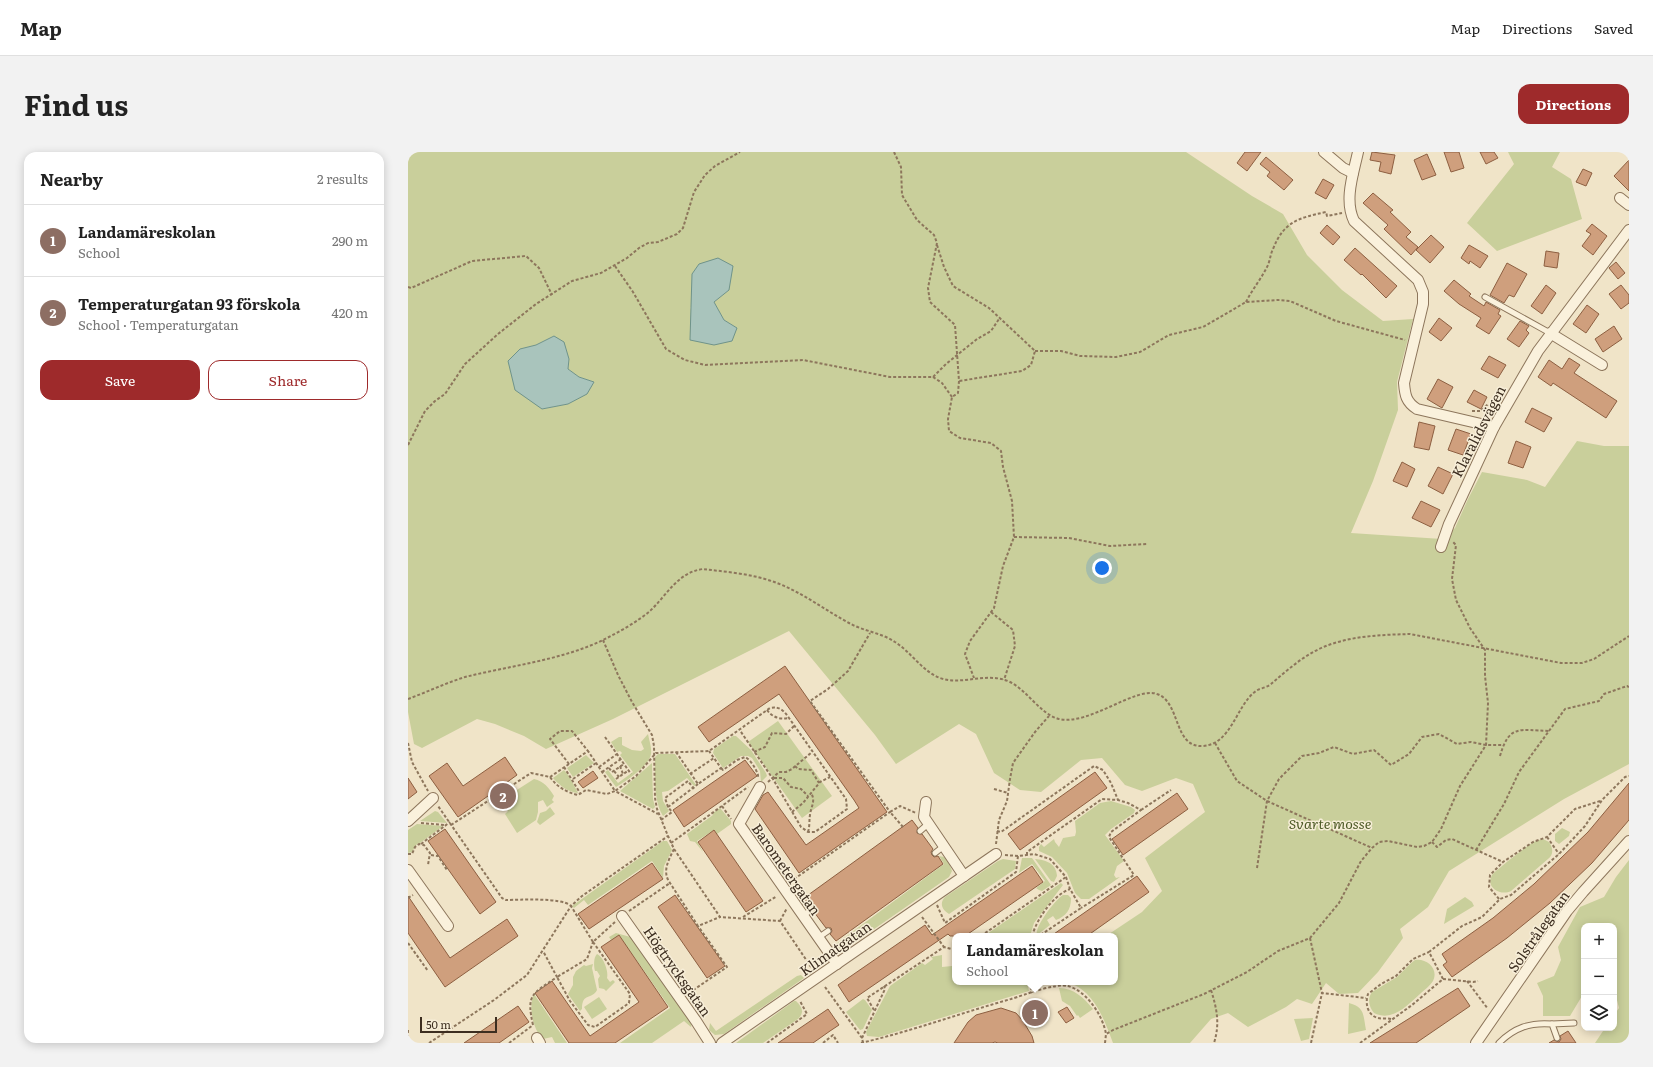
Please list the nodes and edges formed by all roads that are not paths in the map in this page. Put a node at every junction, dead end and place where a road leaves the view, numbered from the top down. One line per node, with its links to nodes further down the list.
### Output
1 (1324, 152): 3 (street)
2 (1358, 152): 3 (street)
3 (1353, 173): 10 (street)
4 (1620, 198): 5 (street)
5 (1629, 205)
6 (1629, 230): 8 (street, Klaralidsvägen)
7 (1485, 297): 8 (lane)
8 (1550, 334): 9 (street); 10 (street, Klaralidsvägen)
9 (1602, 365)
10 (1494, 427): 11 (street, Klaralidsvägen)
11 (1441, 547)
12 (757, 785): 26 (street, Barometergatan)
13 (433, 798): 15 (street)
14 (926, 802): 16 (street)
15 (410, 819)
16 (926, 820): 17 (lane); 19 (street)
17 (920, 831)
18 (1629, 841): 36 (street, Solstrålegatan)
19 (944, 846): 20 (lane); 23 (street)
20 (935, 853)
21 (996, 854): 23 (street, Klimatgatan)
22 (408, 870): 27 (street)
23 (964, 876): 30 (street, Klimatgatan)
24 (812, 909): 26 (lane)
25 (622, 916): 34 (street, Högtrycksgatan)
26 (803, 916): 29 (street, Barometergatan)
27 (448, 926)
28 (828, 931): 29 (lane)
29 (818, 938): 30 (street, Barometergatan)
30 (837, 964): 35 (street, Klimatgatan)
31 (1574, 1023): 32 (lane)
32 (1552, 1024): 33 (lane); 37 (lane)
33 (1557, 1038)
34 (710, 1043)
35 (722, 1043)
36 (1476, 1043)
37 (1499, 1043)

